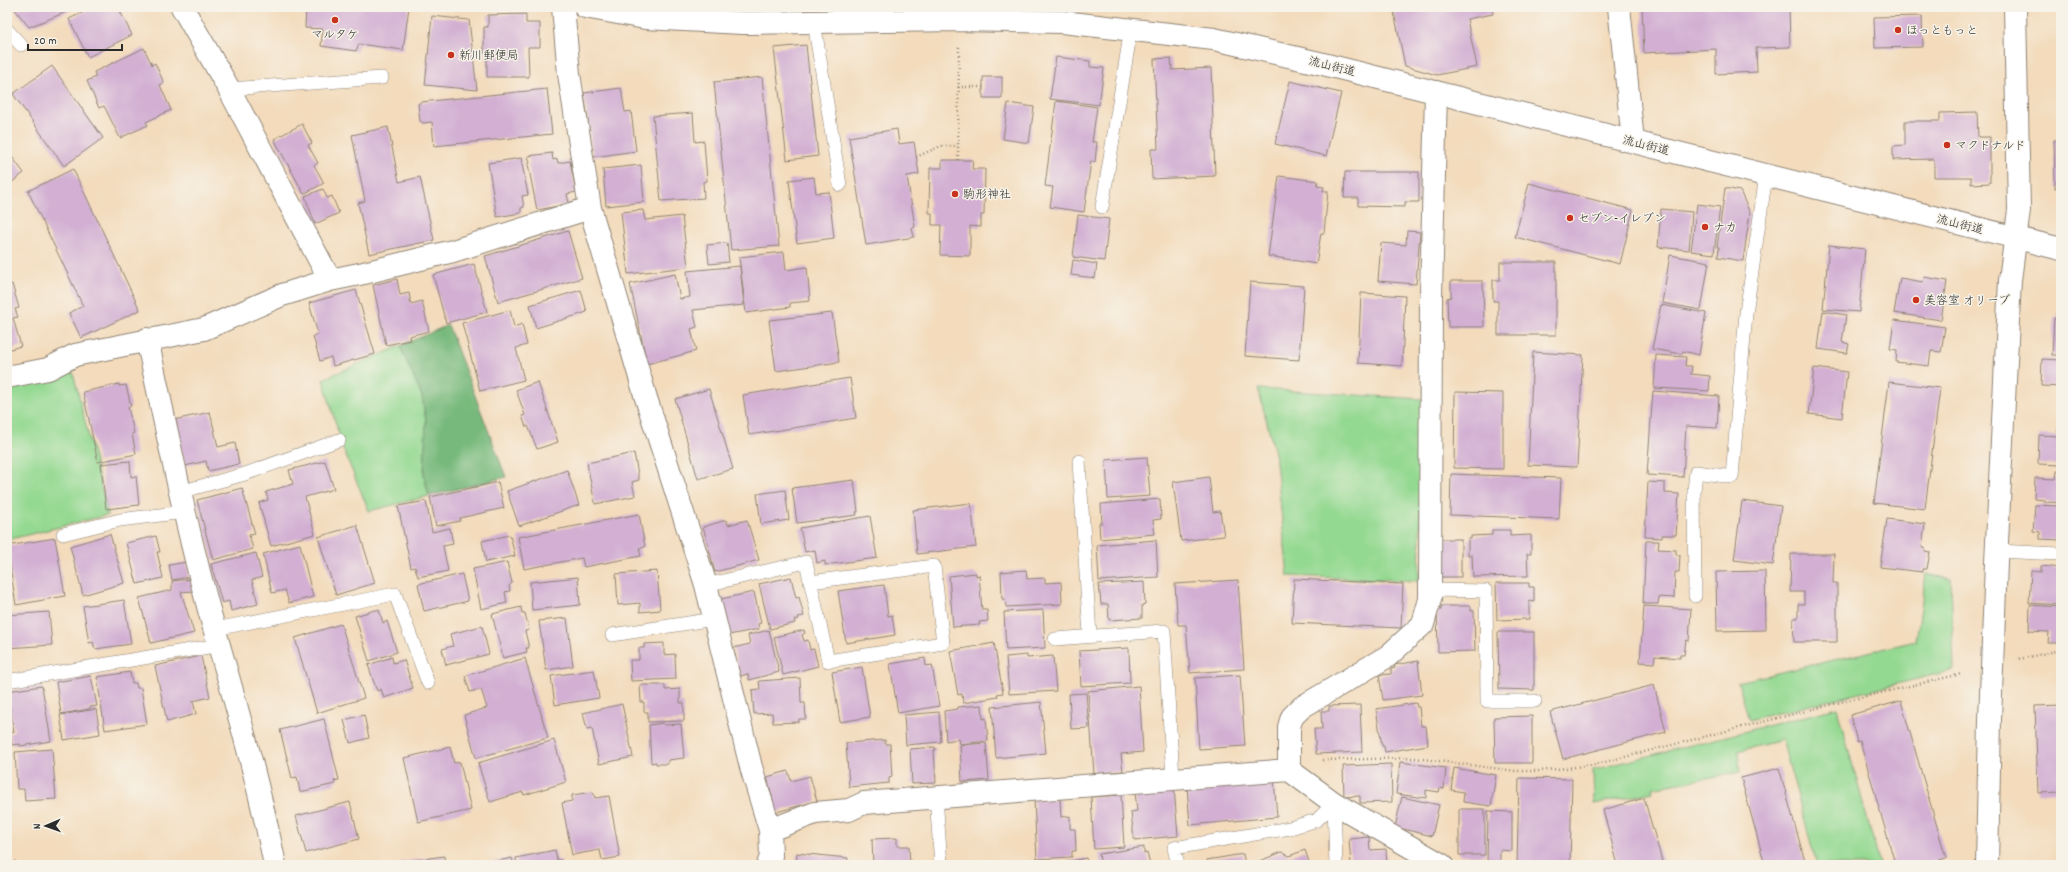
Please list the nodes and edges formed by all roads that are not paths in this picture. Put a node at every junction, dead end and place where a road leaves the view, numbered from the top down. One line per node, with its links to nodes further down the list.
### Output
1 (182, 7): 11 (street)
2 (563, 7): 17 (street)
3 (585, 7): 6 (street, 流山街道)
4 (1620, 7): 13 (street)
5 (2014, 7): 18 (street)
6 (809, 17): 7 (street, 流山街道); 15 (lane)
7 (1131, 29): 12 (street, 流山街道); 16 (lane)
8 (7, 30): 9 (lane)
9 (21, 45)
10 (382, 78): 11 (lane)
11 (229, 89): 20 (street)
12 (1436, 92): 13 (street, 流山街道); 31 (street)
13 (1633, 141): 14 (street, 流山街道)
14 (1766, 175): 18 (street, 流山街道); 32 (lane)
15 (840, 184)
16 (1102, 207)
17 (590, 208): 20 (street); 30 (street)
18 (2017, 238): 19 (street, 流山街道); 27 (street)
19 (2061, 249)
20 (330, 280): 21 (street)
21 (147, 339): 22 (street); 25 (street)
22 (7, 377)
23 (339, 440): 25 (lane)
24 (1079, 460): 35 (lane)
25 (182, 502): 26 (lane); 36 (street)
26 (63, 534)
27 (1997, 551): 28 (lane); 52 (street)
28 (2061, 554)
29 (810, 582): 29 (lane); 30 (lane)
30 (706, 585): 33 (street)
31 (1430, 590): 40 (lane); 41 (street)
32 (1695, 596)
33 (714, 619): 34 (lane); 45 (street)
34 (612, 635)
35 (1090, 636): 37 (lane); 42 (lane)
36 (218, 637): 38 (lane); 39 (lane); 46 (street)
37 (1055, 639)
38 (7, 681)
39 (428, 683)
40 (1535, 701)
41 (1289, 765): 42 (street); 44 (street)
42 (1173, 778): 43 (street)
43 (936, 797): 45 (street); 48 (lane)
44 (1334, 803): 49 (lane); 50 (lane); 51 (street)
45 (770, 830): 47 (street)
46 (275, 865)
47 (768, 865)
48 (941, 865)
49 (1178, 865)
50 (1336, 865)
51 (1442, 865)
52 (1987, 865)

